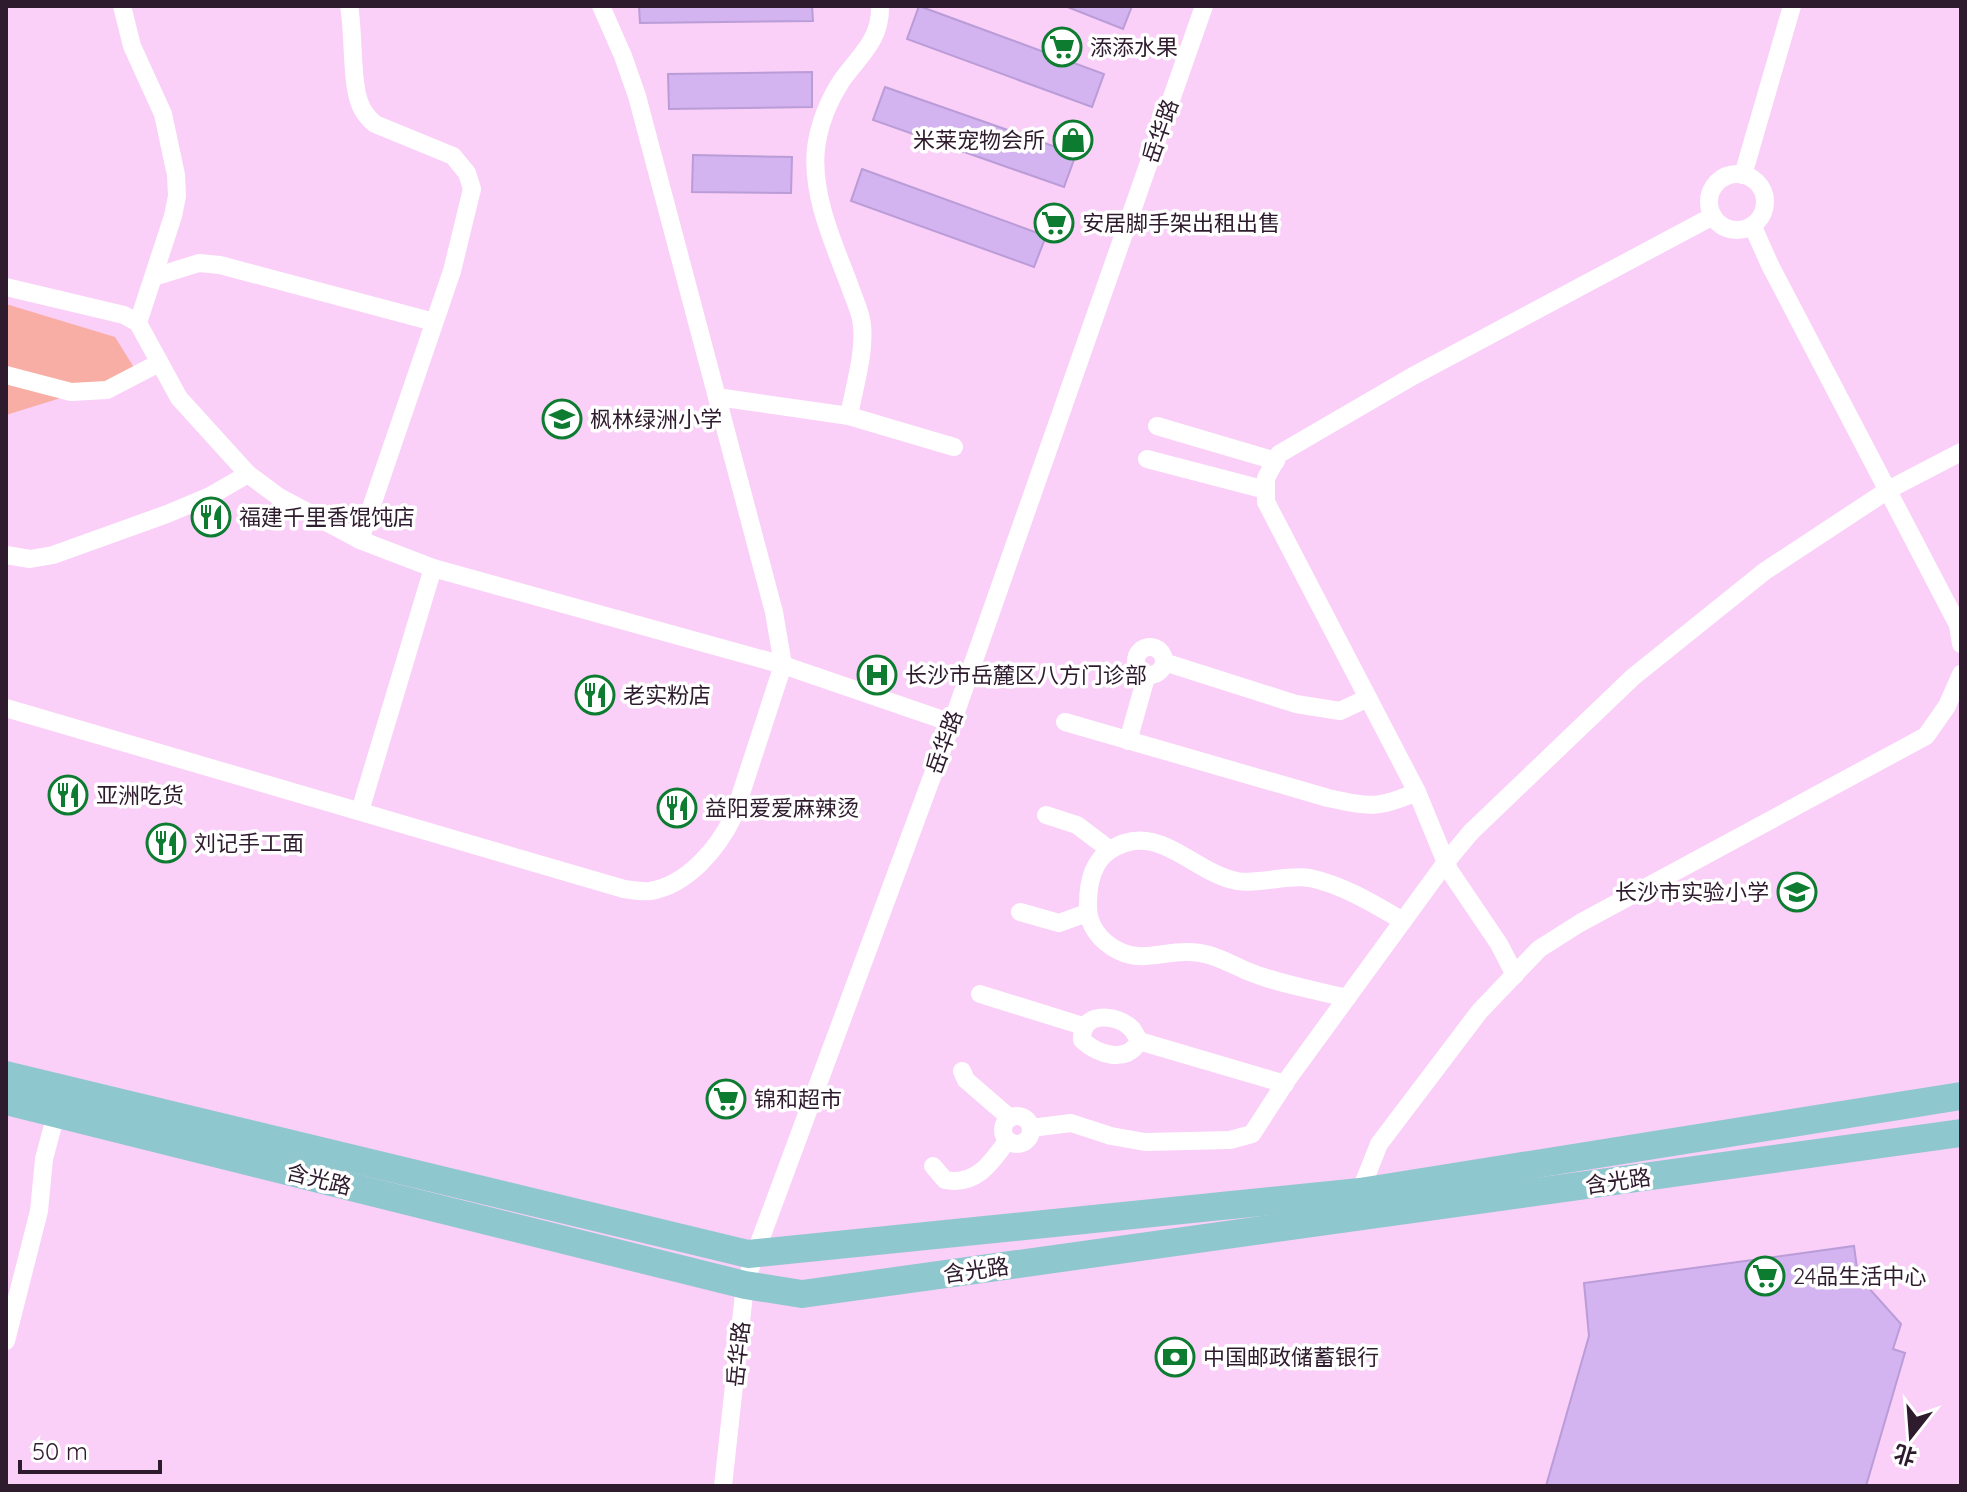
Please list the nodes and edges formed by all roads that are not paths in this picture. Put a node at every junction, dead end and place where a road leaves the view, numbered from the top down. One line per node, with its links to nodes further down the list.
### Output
1 (122, 6): 10 (street)
2 (349, 6): 12 (street)
3 (601, 6): 16 (street)
4 (880, 6): 17 (street)
5 (1204, 6): 35 (street, 岳华路)
6 (1792, 6): 7 (street)
7 (1743, 175): 8 (street); 9 (street)
8 (1713, 216): 9 (street); 22 (street)
9 (1753, 227): 25 (street)
10 (154, 277): 12 (street); 13 (street)
11 (6, 287): 13 (street)
12 (434, 322): 26 (street)
13 (138, 323): 14 (street)
14 (159, 363): 15 (street); 23 (street)
15 (6, 375)
16 (717, 397): 17 (street); 30 (street)
17 (849, 416): 19 (street)
18 (1157, 426): 22 (street)
19 (954, 447)
20 (1961, 452): 25 (street)
21 (1147, 459): 24 (street)
22 (1276, 461): 24 (street)
23 (248, 474): 26 (street); 27 (street)
24 (1266, 490): 32 (street)
25 (1888, 490): 29 (street); 41 (street)
26 (360, 540): 28 (street)
27 (6, 555)
28 (433, 568): 30 (street); 38 (street)
29 (1961, 644)
30 (783, 665): 35 (street); 38 (street)
31 (1961, 674): 45 (street)
32 (1368, 698): 36 (street); 37 (street)
33 (6, 708): 38 (street)
34 (1065, 722): 36 (street)
35 (952, 723): 62 (street, 岳华路)
36 (1128, 741): 37 (street)
37 (1417, 792): 41 (street)
38 (360, 811)
39 (1046, 815): 40 (street)
40 (1110, 850): 43 (street); 44 (street)
41 (1446, 862): 44 (street); 45 (street)
42 (1020, 912): 43 (street)
43 (1087, 913): 47 (street)
44 (1403, 921): 47 (street)
45 (1515, 975): 61 (street)
46 (980, 994): 48 (street)
47 (1347, 998): 52 (street)
48 (1083, 1026): 49 (street); 49 (street)
49 (1139, 1041): 52 (street)
50 (962, 1071): 56 (street)
51 (6, 1075): 55 (main road, 含光路)
52 (1285, 1084): 57 (street)
53 (1961, 1096): 61 (main road, 含光路)
54 (6, 1101): 55 (main road, 含光路)
55 (60, 1101): 62 (main road, 含光路); 63 (main road, 含光路); 64 (street)
56 (1010, 1118): 57 (street); 59 (street)
57 (1031, 1128): 59 (street)
58 (1961, 1133): 63 (main road, 含光路)
59 (1007, 1141): 60 (street)
60 (933, 1166)
61 (1360, 1192): 62 (main road, 含光路)
62 (755, 1254): 63 (street, 岳华路)
63 (745, 1285): 65 (street, 岳华路)
64 (6, 1341)
65 (723, 1486)

